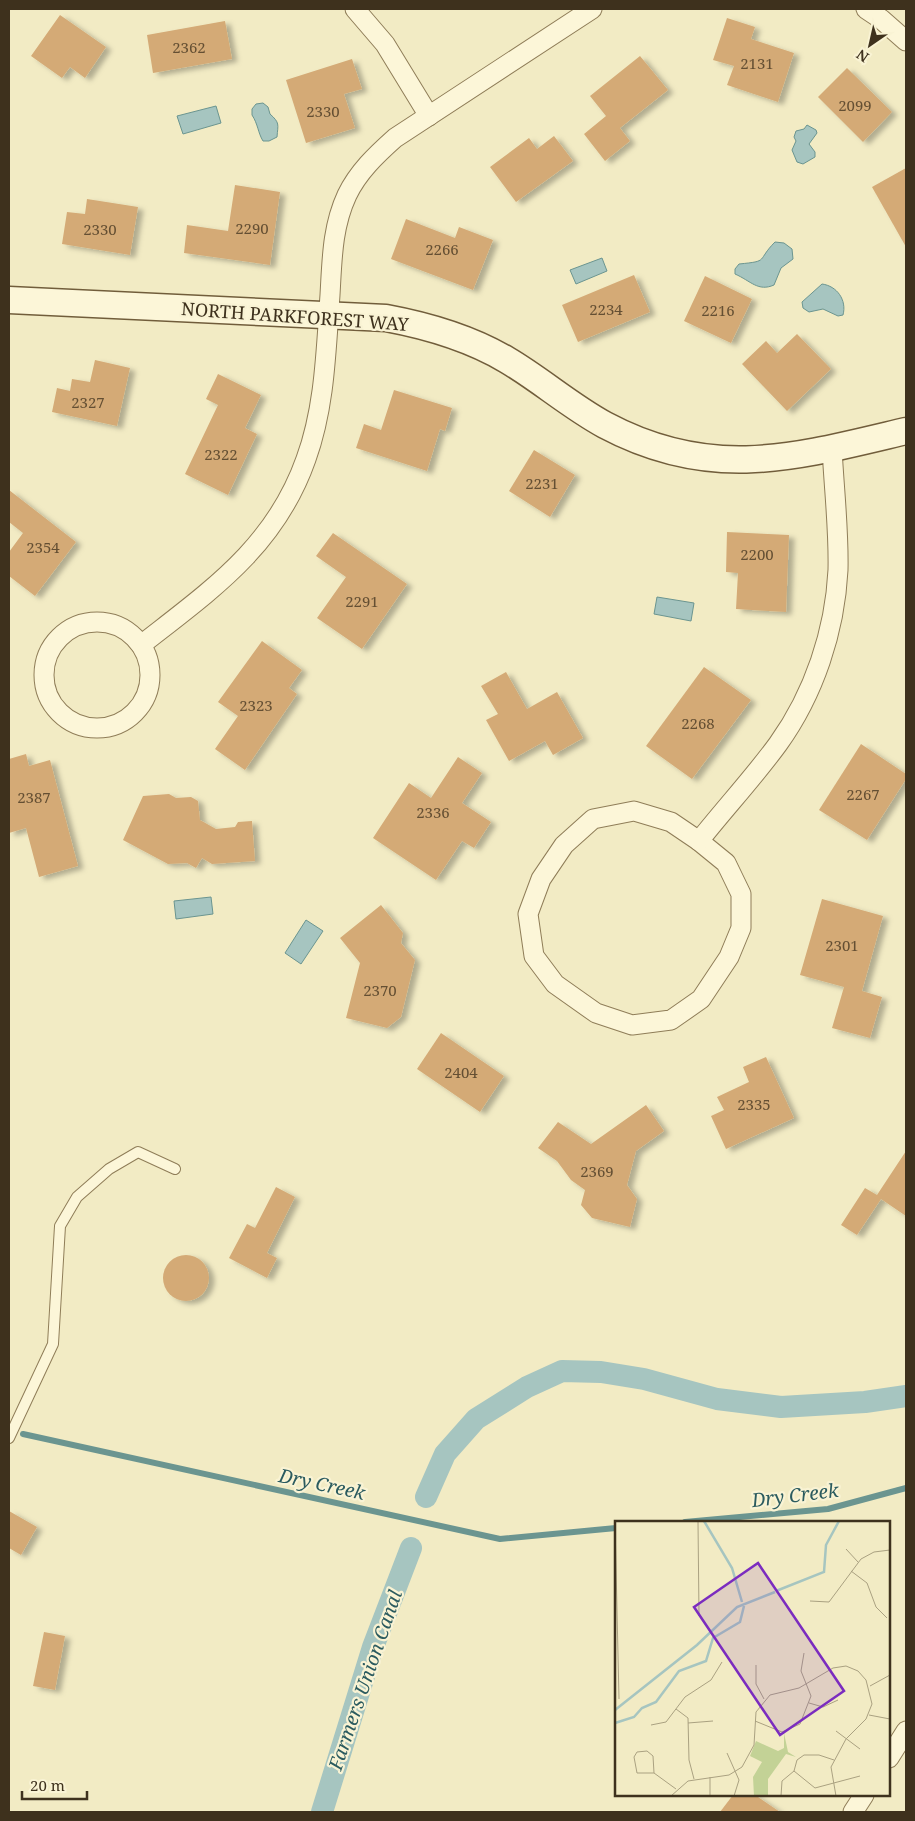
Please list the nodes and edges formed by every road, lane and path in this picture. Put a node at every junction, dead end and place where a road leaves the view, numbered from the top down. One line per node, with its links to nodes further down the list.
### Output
1 (355, 9): 5 (street)
2 (592, 9): 5 (street)
3 (866, 9): 4 (street)
4 (906, 41)
5 (429, 116): 7 (street)
6 (9, 300): 7 (street, NORTH PARKFOREST WAY)
7 (328, 315): 9 (street, NORTH PARKFOREST WAY); 10 (street)
8 (906, 431): 9 (street, NORTH PARKFOREST WAY)
9 (832, 448): 11 (street)
10 (141, 645): 10 (street)
11 (699, 840): 11 (street)
12 (175, 1169): 13 (lane)
13 (9, 1438)
14 (906, 1731): 15 (street)
15 (890, 1756)
16 (863, 1796): 17 (street)
17 (853, 1812)

